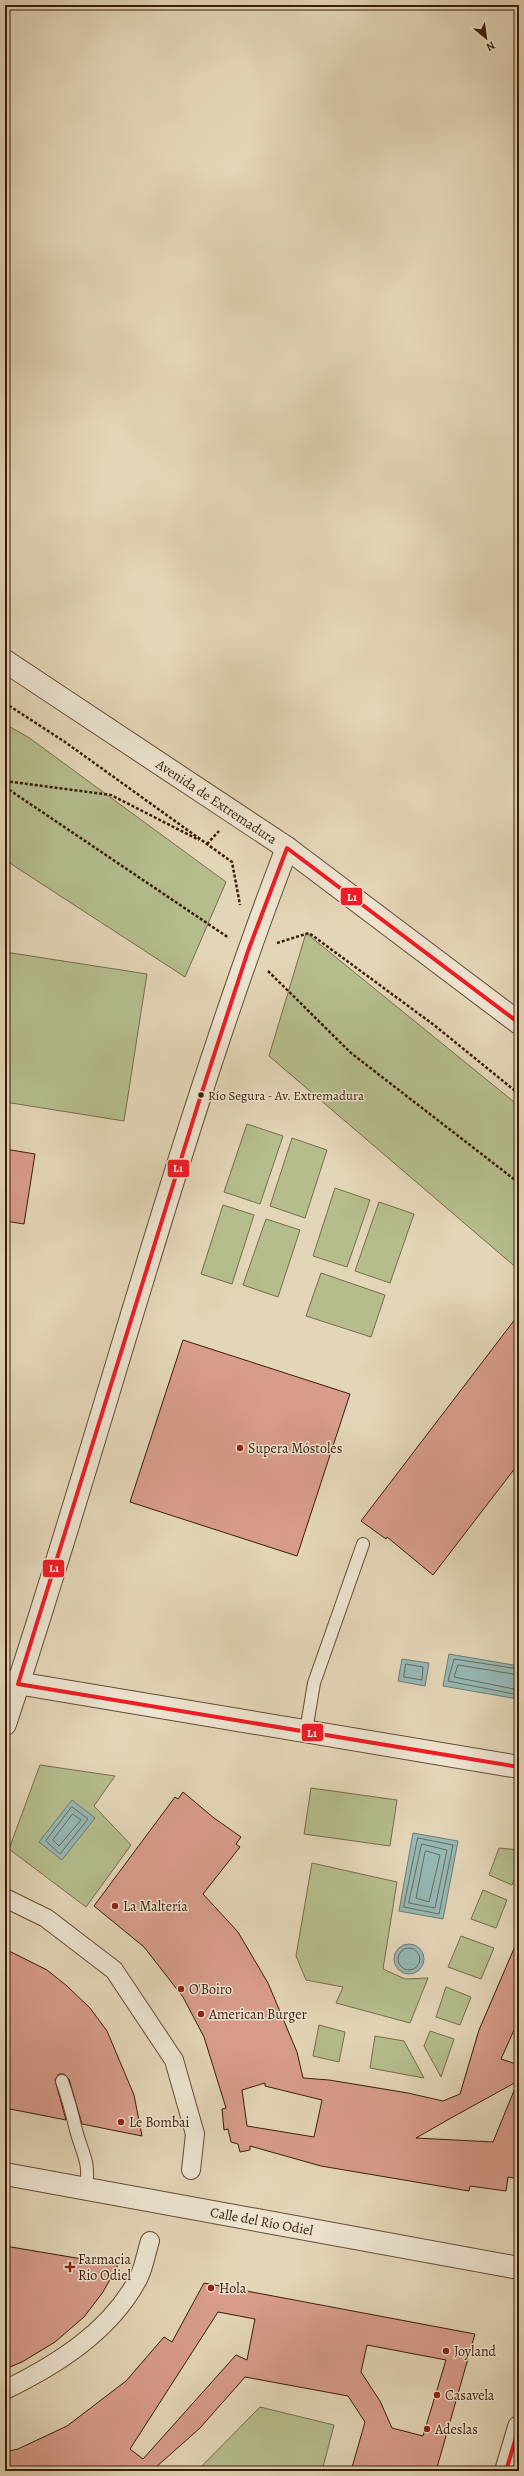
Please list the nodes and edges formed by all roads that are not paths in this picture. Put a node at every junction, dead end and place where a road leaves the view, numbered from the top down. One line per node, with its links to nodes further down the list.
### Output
1 (5, 661): 2 (street, Avenida de Extremadura)
2 (287, 848): 3 (street, Avenida de Extremadura); 5 (street)
3 (519, 1023)
4 (363, 1544): 7 (lane)
5 (12, 1682): 6 (street); 7 (street)
6 (5, 1724)
7 (306, 1731): 8 (street)
8 (519, 1767)
9 (5, 1898): 11 (street)
10 (62, 2081): 13 (lane)
11 (191, 2170)
12 (5, 2174): 13 (street, Calle del Río Odiel)
13 (86, 2190): 15 (street, Calle del Río Odiel)
14 (150, 2241): 16 (street)
15 (519, 2268)
16 (5, 2390)
17 (519, 2427): 18 (street)
18 (506, 2471)

